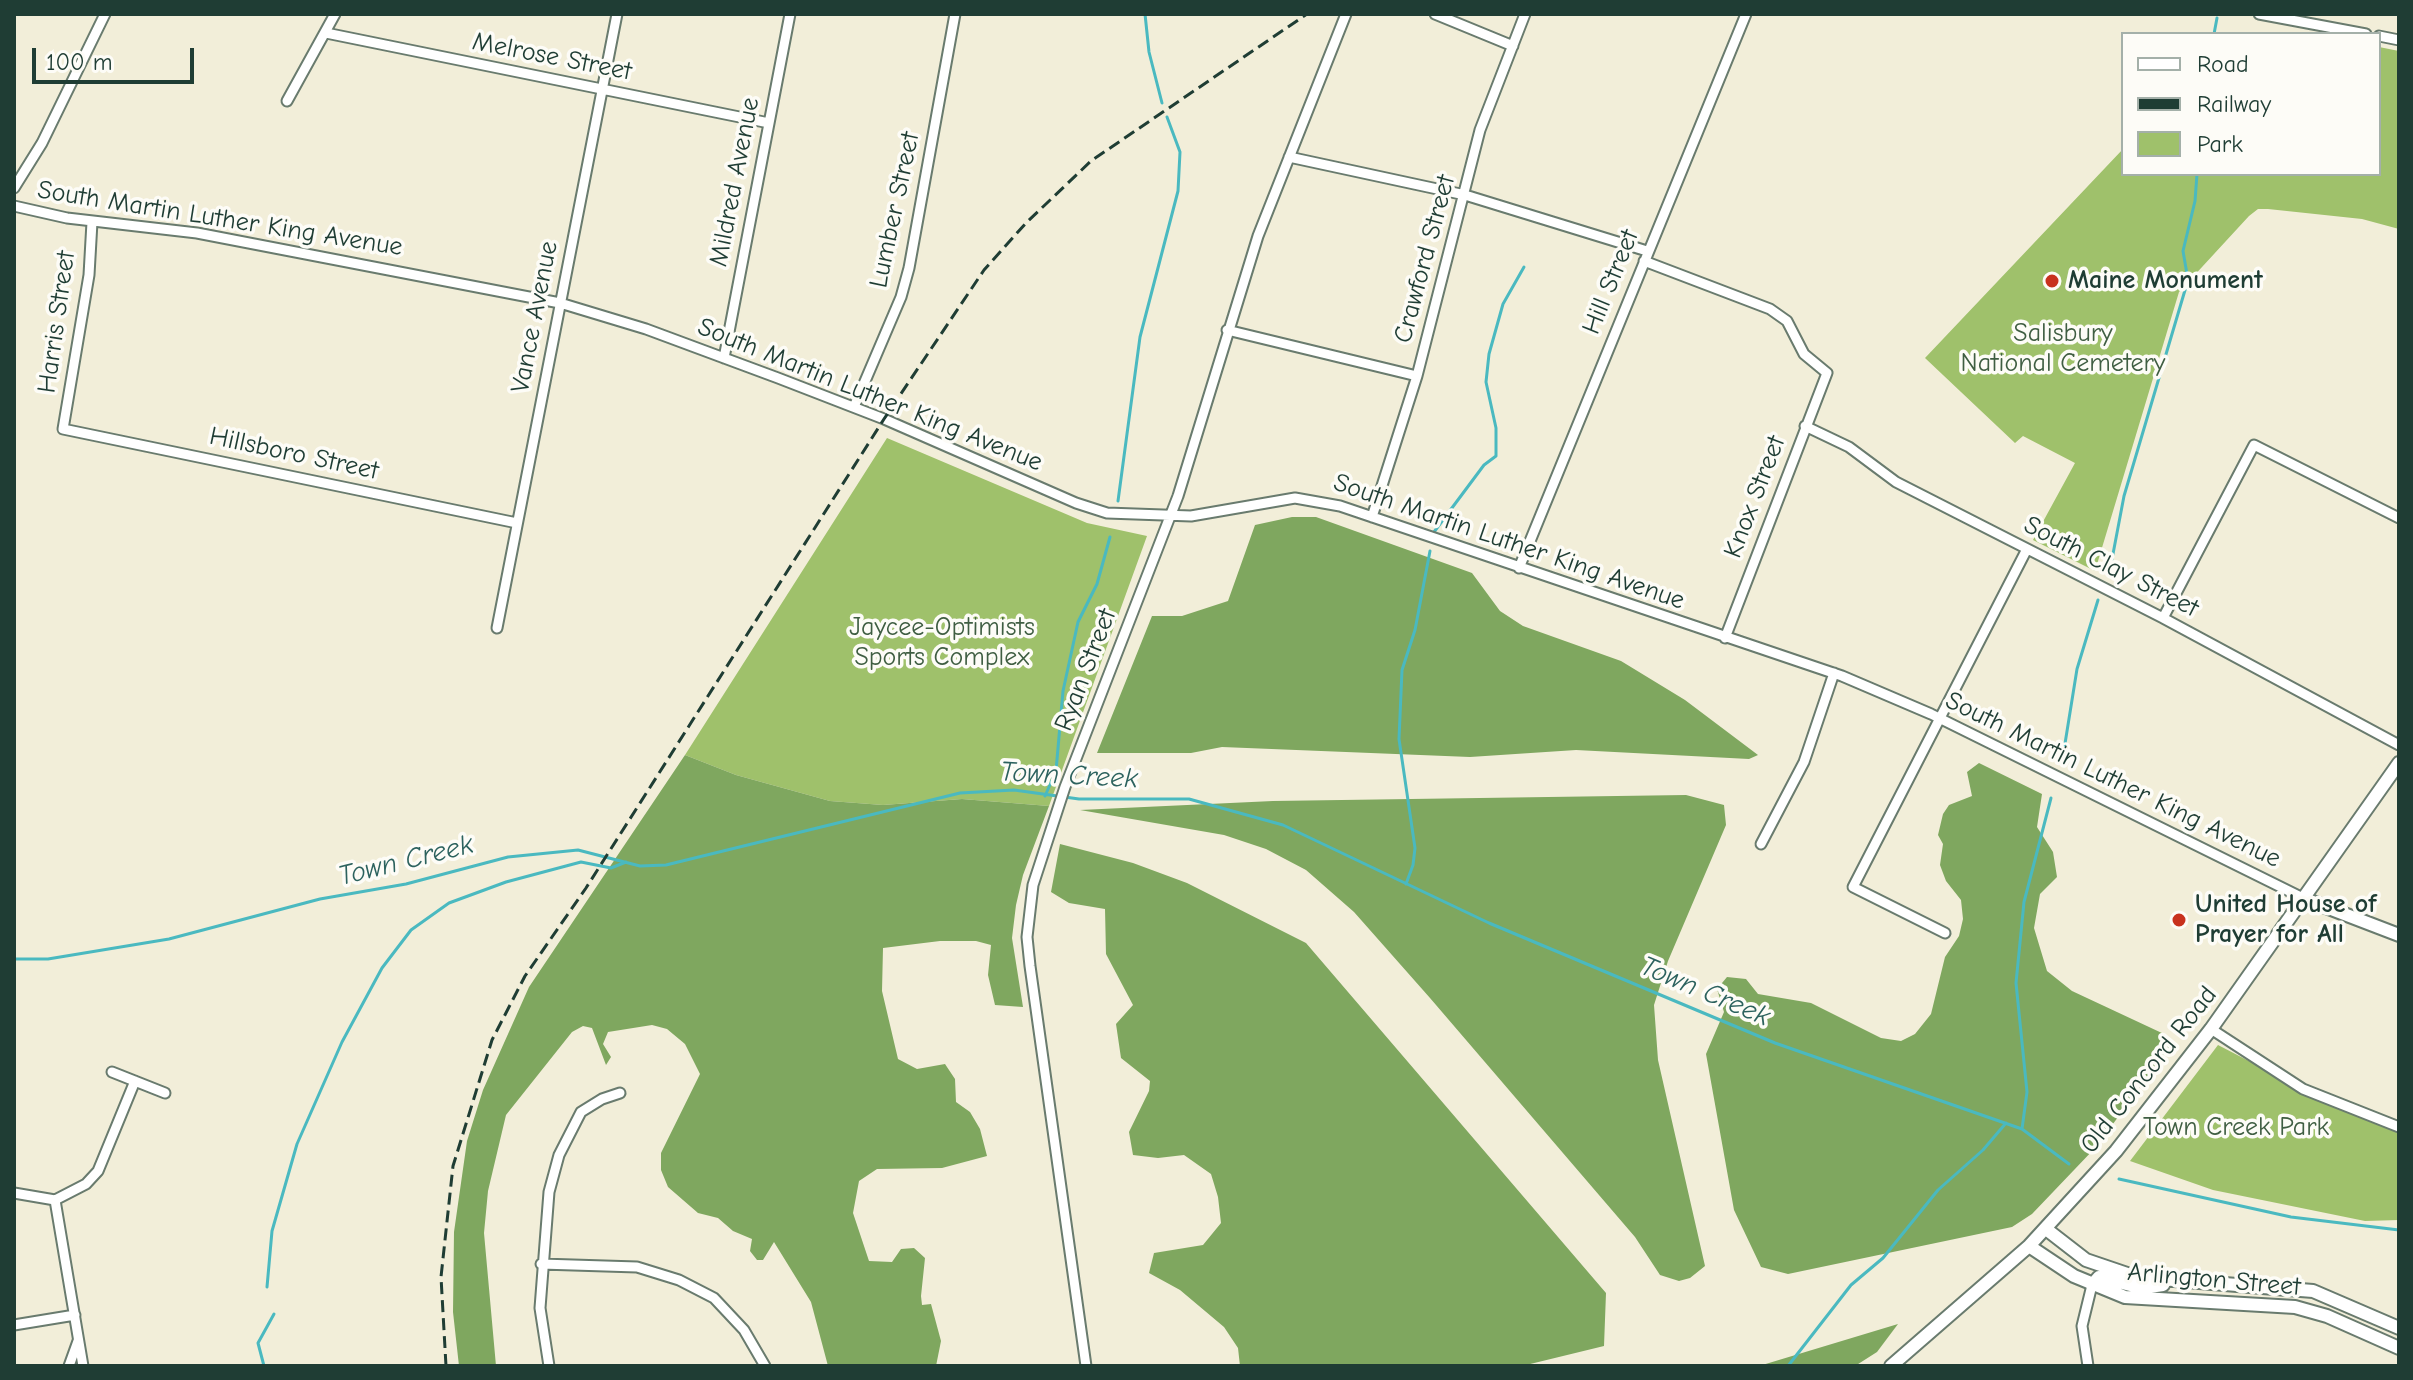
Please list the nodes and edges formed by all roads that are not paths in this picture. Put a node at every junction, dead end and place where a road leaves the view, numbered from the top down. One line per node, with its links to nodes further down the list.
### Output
1 (105, 14): 20 (street)
2 (335, 14): 14 (street)
3 (617, 14): 16 (street, Vance Avenue)
4 (790, 14): 18 (street, Mildred Avenue)
5 (955, 14): 29 (street, Lumber Street)
6 (1346, 14): 19 (street, Ryan Street)
7 (1435, 14): 15 (street)
8 (1525, 14): 15 (street, Crawford Street)
9 (1746, 14): 24 (street, Hill Street)
10 (2259, 14): 12 (street)
11 (2329, 14): 12 (street)
12 (2327, 27): 13 (street)
13 (2355, 32)
14 (326, 33): 16 (street, Melrose Street); 17 (street)
15 (1513, 46): 21 (street, Crawford Street)
16 (602, 89): 18 (street, Melrose Street); 25 (street, Vance Avenue)
17 (287, 101)
18 (769, 123): 27 (street, Mildred Avenue)
19 (1289, 157): 21 (street); 26 (street, Ryan Street)
20 (14, 188)
21 (1465, 195): 24 (street); 28 (street, Crawford Street)
22 (14, 206): 23 (street, South Martin Luther King Avenue)
23 (92, 222): 25 (street, South Martin Luther King Avenue); 31 (street, Harris Street)
24 (1645, 256): 30 (street, Knox Street); 37 (street, Hill Street)
25 (560, 303): 27 (street, South Martin Luther King Avenue); 35 (street, Vance Avenue)
26 (1227, 330): 28 (street); 32 (street, Ryan Street)
27 (724, 358): 29 (street, South Martin Luther King Avenue)
28 (1417, 376): 33 (street, Crawford Street)
29 (854, 407): 32 (street, South Martin Luther King Avenue)
30 (1805, 426): 36 (street, South Clay Street); 40 (street, Knox Street)
31 (63, 429): 35 (street, Hillsboro Street)
32 (1169, 517): 33 (street, South Martin Luther King Avenue); 71 (street, Ryan Street)
33 (1372, 517): 37 (street, South Martin Luther King Avenue)
34 (2399, 518): 38 (street)
35 (517, 523): 39 (street, Vance Avenue)
36 (2027, 549): 38 (street, South Clay Street); 42 (street)
37 (1519, 568): 40 (street, South Martin Luther King Avenue)
38 (2163, 618): 43 (street, South Clay Street)
39 (497, 628)
40 (1725, 638): 41 (street, South Martin Luther King Avenue)
41 (1834, 673): 42 (street, South Martin Luther King Avenue); 45 (street)
42 (1941, 719): 46 (street, South Martin Luther King Avenue); 47 (street)
43 (2399, 745)
44 (2399, 763): 46 (street, Old Concord Road)
45 (1761, 844)
46 (2305, 899): 48 (street, South Martin Luther King Avenue); 49 (street, Old Concord Road)
47 (1945, 933)
48 (2399, 935)
49 (2211, 1029): 54 (street); 57 (street, Old Concord Road)
50 (112, 1072): 51 (street)
51 (135, 1081): 52 (street); 56 (street)
52 (165, 1093)
53 (620, 1093): 59 (street)
54 (2399, 1127)
55 (14, 1193): 56 (street)
56 (55, 1200): 62 (street)
57 (2046, 1229): 58 (street, Old Concord Road); 60 (street, Arlington Street)
58 (2029, 1246): 61 (street, Arlington Street); 72 (street, Old Concord Road)
59 (541, 1264): 69 (street); 70 (street)
60 (2194, 1282): 61 (street); 64 (street, Arlington Street)
61 (2092, 1285): 66 (street, Arlington Street); 73 (street)
62 (75, 1315): 63 (street); 65 (street)
63 (14, 1325)
64 (2399, 1328)
65 (78, 1341): 67 (street); 68 (street)
66 (2399, 1348)
67 (69, 1366)
68 (83, 1366)
69 (549, 1366)
70 (765, 1366)
71 (1086, 1366)
72 (1891, 1366)
73 (2088, 1366)

